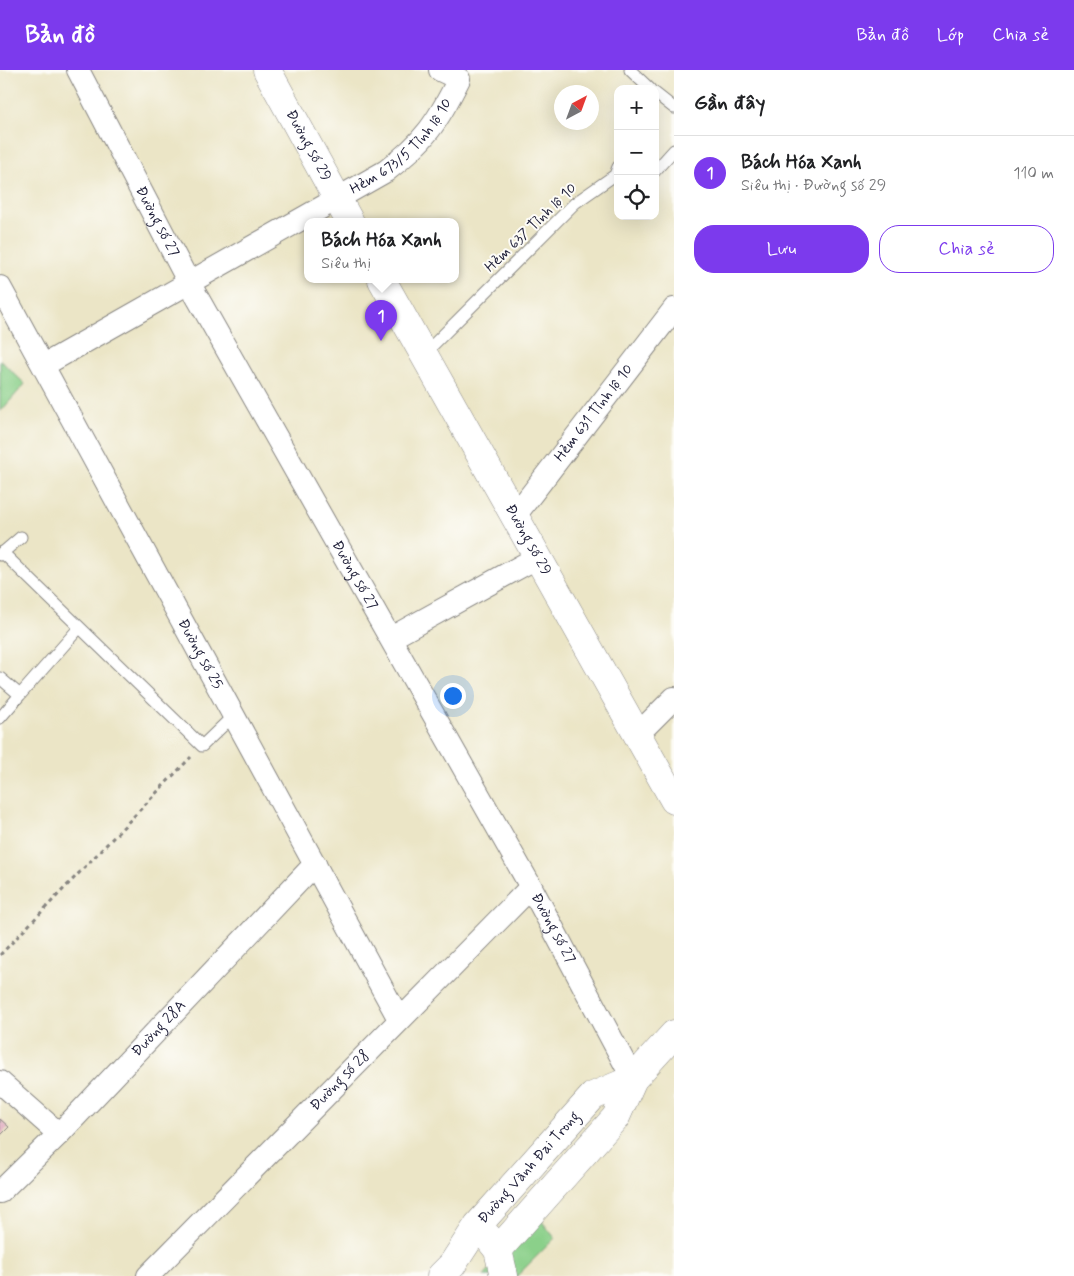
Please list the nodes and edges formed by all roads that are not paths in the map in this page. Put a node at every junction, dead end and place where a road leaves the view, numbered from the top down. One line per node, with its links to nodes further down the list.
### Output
1 (78, 70): 14 (street, Đường số 27)
2 (267, 70): 11 (street, Đường số 29)
3 (440, 70): 11 (street, Hẻm 673/5 Tỉnh lộ 10)
4 (630, 70): 5 (lane)
5 (641, 80)
6 (659, 96): 7 (lane)
7 (674, 108)
8 (674, 150): 9 (lane)
9 (659, 167)
10 (614, 175): 18 (lane, Hẻm 637 Tỉnh lộ 10)
11 (344, 211): 12 (street)
12 (328, 218)
13 (304, 229): 14 (street)
14 (188, 281): 19 (street); 25 (street, Đường số 27)
15 (384, 283): 18 (street, Đường số 29)
16 (0, 287): 19 (street, Đường số 25)
17 (674, 308): 20 (street, Hẻm 631 Tỉnh lộ 10)
18 (423, 355): 20 (street, Đường số 29)
19 (44, 365): 29 (street, Đường số 25)
20 (514, 517): 23 (street, Đường số 29)
21 (21, 537): 22 (lane)
22 (1, 554): 24 (lane)
23 (536, 558): 25 (street); 31 (street, Đường số 29)
24 (79, 628): 27 (lane); 29 (lane)
25 (391, 638): 34 (street, Đường số 27)
26 (0, 678): 27 (lane)
27 (20, 695): 30 (lane)
28 (674, 698): 31 (street)
29 (234, 715): 33 (street, Đường số 25)
30 (0, 718)
31 (638, 734): 32 (street, Đường số 29)
32 (674, 800)
33 (316, 864): 35 (street, Đường số 25); 39 (street, Đường 28A)
34 (531, 887): 35 (street, Đường số 28); 37 (street, Đường số 27)
35 (399, 1020): 43 (street, Đường số 28)
36 (670, 1045): 37 (street, Đường Vành Đai Trong)
37 (633, 1079): 41 (street, Đường Vành Đai Trong); 42 (street, Đường Vành Đai Trong)
38 (0, 1082): 39 (street)
39 (58, 1134): 40 (street, Đường 28A)
40 (0, 1192)
41 (478, 1225): 42 (street); 44 (street, Đường Vành Đai Trong)
42 (498, 1250): 45 (street)
43 (148, 1276)
44 (441, 1276)
45 (504, 1276)

